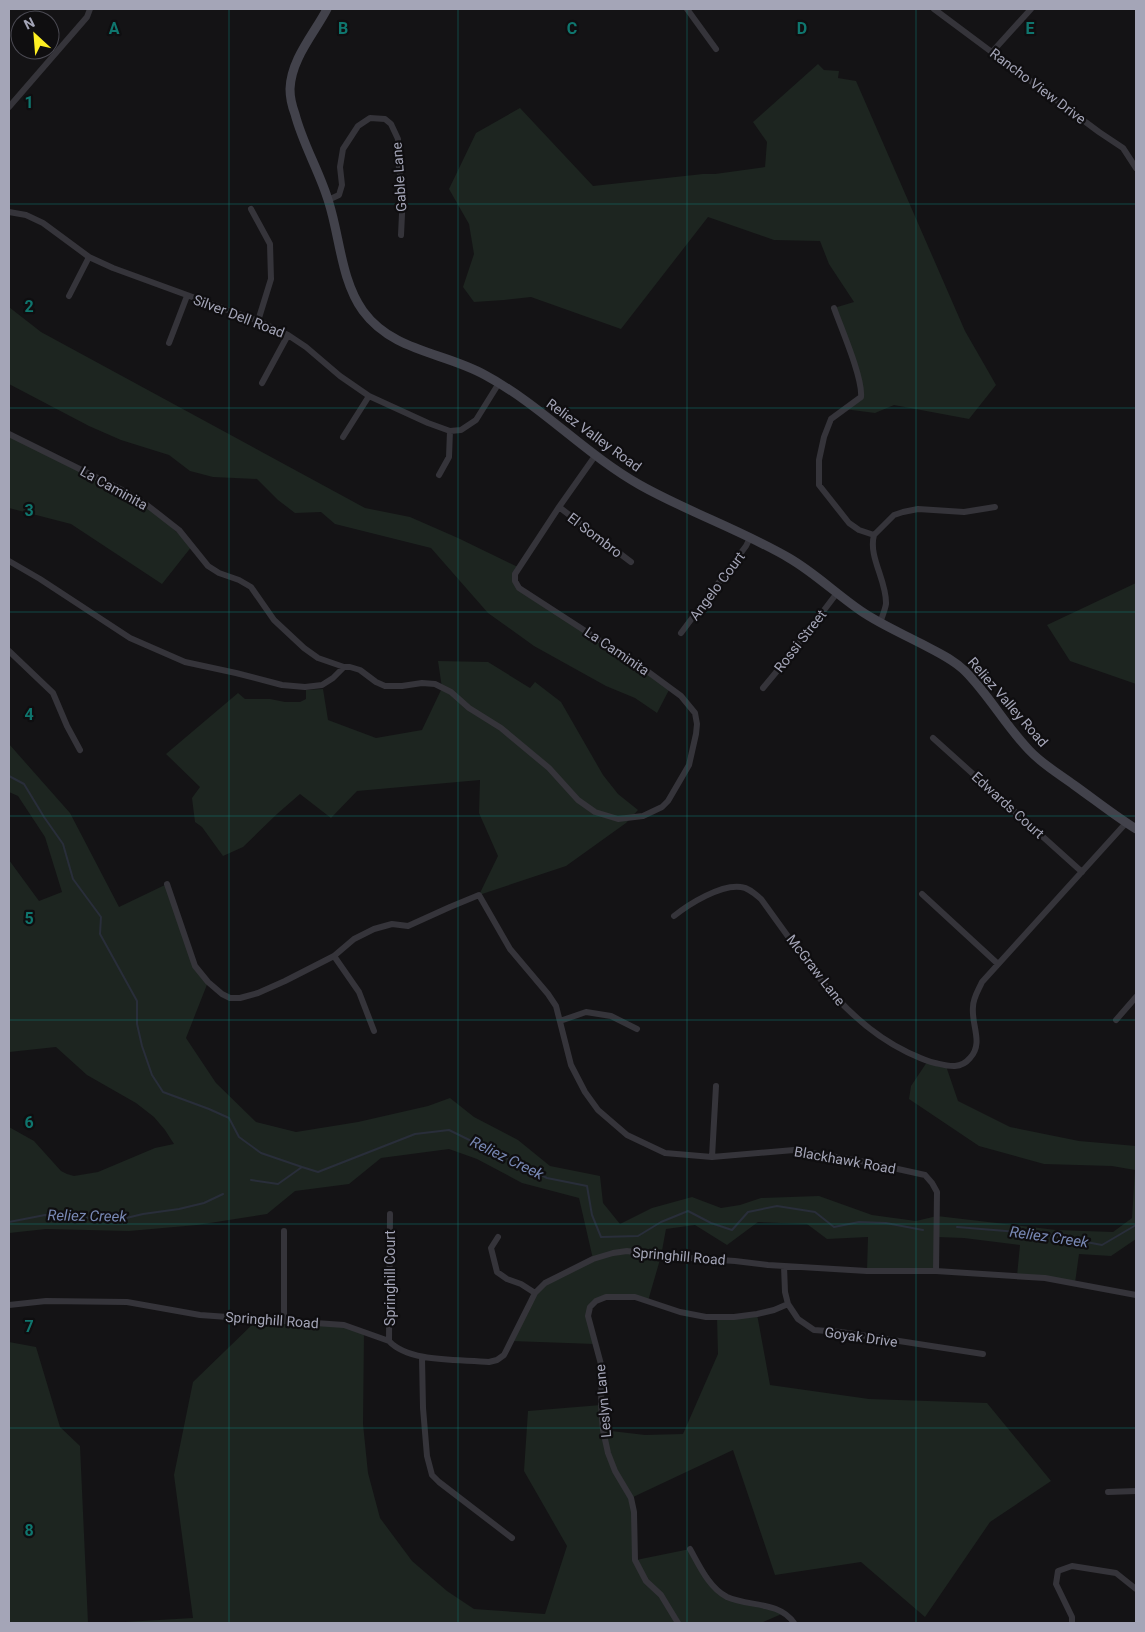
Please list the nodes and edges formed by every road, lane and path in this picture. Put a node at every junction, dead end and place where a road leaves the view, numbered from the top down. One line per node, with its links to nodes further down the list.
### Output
1 (90, 9): 8 (street)
2 (327, 9): 10 (main road, Reliez Valley Road)
3 (687, 9): 6 (street)
4 (934, 9): 7 (street, Rancho View Drive)
5 (1031, 9): 7 (street)
6 (716, 49)
7 (992, 52): 9 (street, Rancho View Drive)
8 (9, 106)
9 (1136, 168)
10 (328, 200): 13 (street, Gable Lane); 22 (main road, Reliez Valley Road)
11 (250, 209): 18 (street)
12 (9, 212): 14 (street, Silver Dell Road)
13 (401, 235)
14 (89, 257): 15 (street); 16 (street, Silver Dell Road)
15 (69, 296)
16 (187, 296): 18 (street, Silver Dell Road); 20 (street)
17 (834, 308): 31 (street)
18 (258, 321): 19 (street, Silver Dell Road)
19 (288, 335): 21 (street); 23 (street, Silver Dell Road)
20 (169, 343)
21 (262, 383)
22 (499, 383): 24 (street); 27 (main road, Reliez Valley Road)
23 (369, 396): 24 (street, Silver Dell Road); 26 (street)
24 (450, 431): 28 (street)
25 (9, 434): 39 (street, La Caminita)
26 (343, 437)
27 (595, 456): 29 (street, La Caminita); 32 (main road, Reliez Valley Road)
28 (439, 475)
29 (559, 507): 34 (street, El Sombro); 39 (street, La Caminita)
30 (995, 507): 31 (street)
31 (874, 535): 36 (street)
32 (750, 538): 35 (main road, Reliez Valley Road); 37 (street, Angelo Court)
33 (9, 561): 39 (street)
34 (631, 562)
35 (837, 593): 36 (main road, Reliez Valley Road); 40 (street, Rossi Street)
36 (880, 623): 43 (main road, Reliez Valley Road)
37 (682, 633)
38 (9, 651): 42 (street)
39 (344, 667)
40 (763, 688)
41 (933, 738): 45 (street, Edwards Court)
42 (80, 750)
43 (1126, 823): 44 (main road, Reliez Valley Road); 45 (street, McGraw Lane)
44 (1136, 829)
45 (1082, 872): 50 (street, McGraw Lane)
46 (167, 884): 49 (street)
47 (922, 894): 50 (street)
48 (674, 916): 50 (street, McGraw Lane)
49 (334, 956): 53 (street, Blackhawk Road); 55 (street)
50 (998, 964)
51 (1136, 997): 52 (street)
52 (1116, 1020)
53 (560, 1021): 54 (street); 57 (street, Blackhawk Road)
54 (637, 1030)
55 (374, 1031)
56 (716, 1086): 57 (street)
57 (712, 1157): 62 (street, Blackhawk Road)
58 (390, 1214): 68 (street, Springhill Court)
59 (284, 1231): 67 (street)
60 (498, 1237): 63 (street)
61 (784, 1266): 62 (street, Springhill Road); 63 (street, Springhill Road); 65 (street)
62 (936, 1271): 64 (street, Springhill Road)
63 (535, 1293): 70 (street, Springhill Road)
64 (1136, 1295)
65 (788, 1304): 69 (street, Goyak Drive); 76 (street, Leslyn Lane)
66 (9, 1305): 67 (street, Springhill Road)
67 (284, 1321): 68 (street, Springhill Road)
68 (389, 1341): 70 (street, Springhill Road)
69 (984, 1354)
70 (422, 1358): 73 (street)
71 (1136, 1491): 72 (street)
72 (1108, 1492)
73 (512, 1538)
74 (690, 1549): 77 (street)
75 (1136, 1589): 78 (street)
76 (678, 1623)
77 (794, 1623)
78 (1072, 1623)

